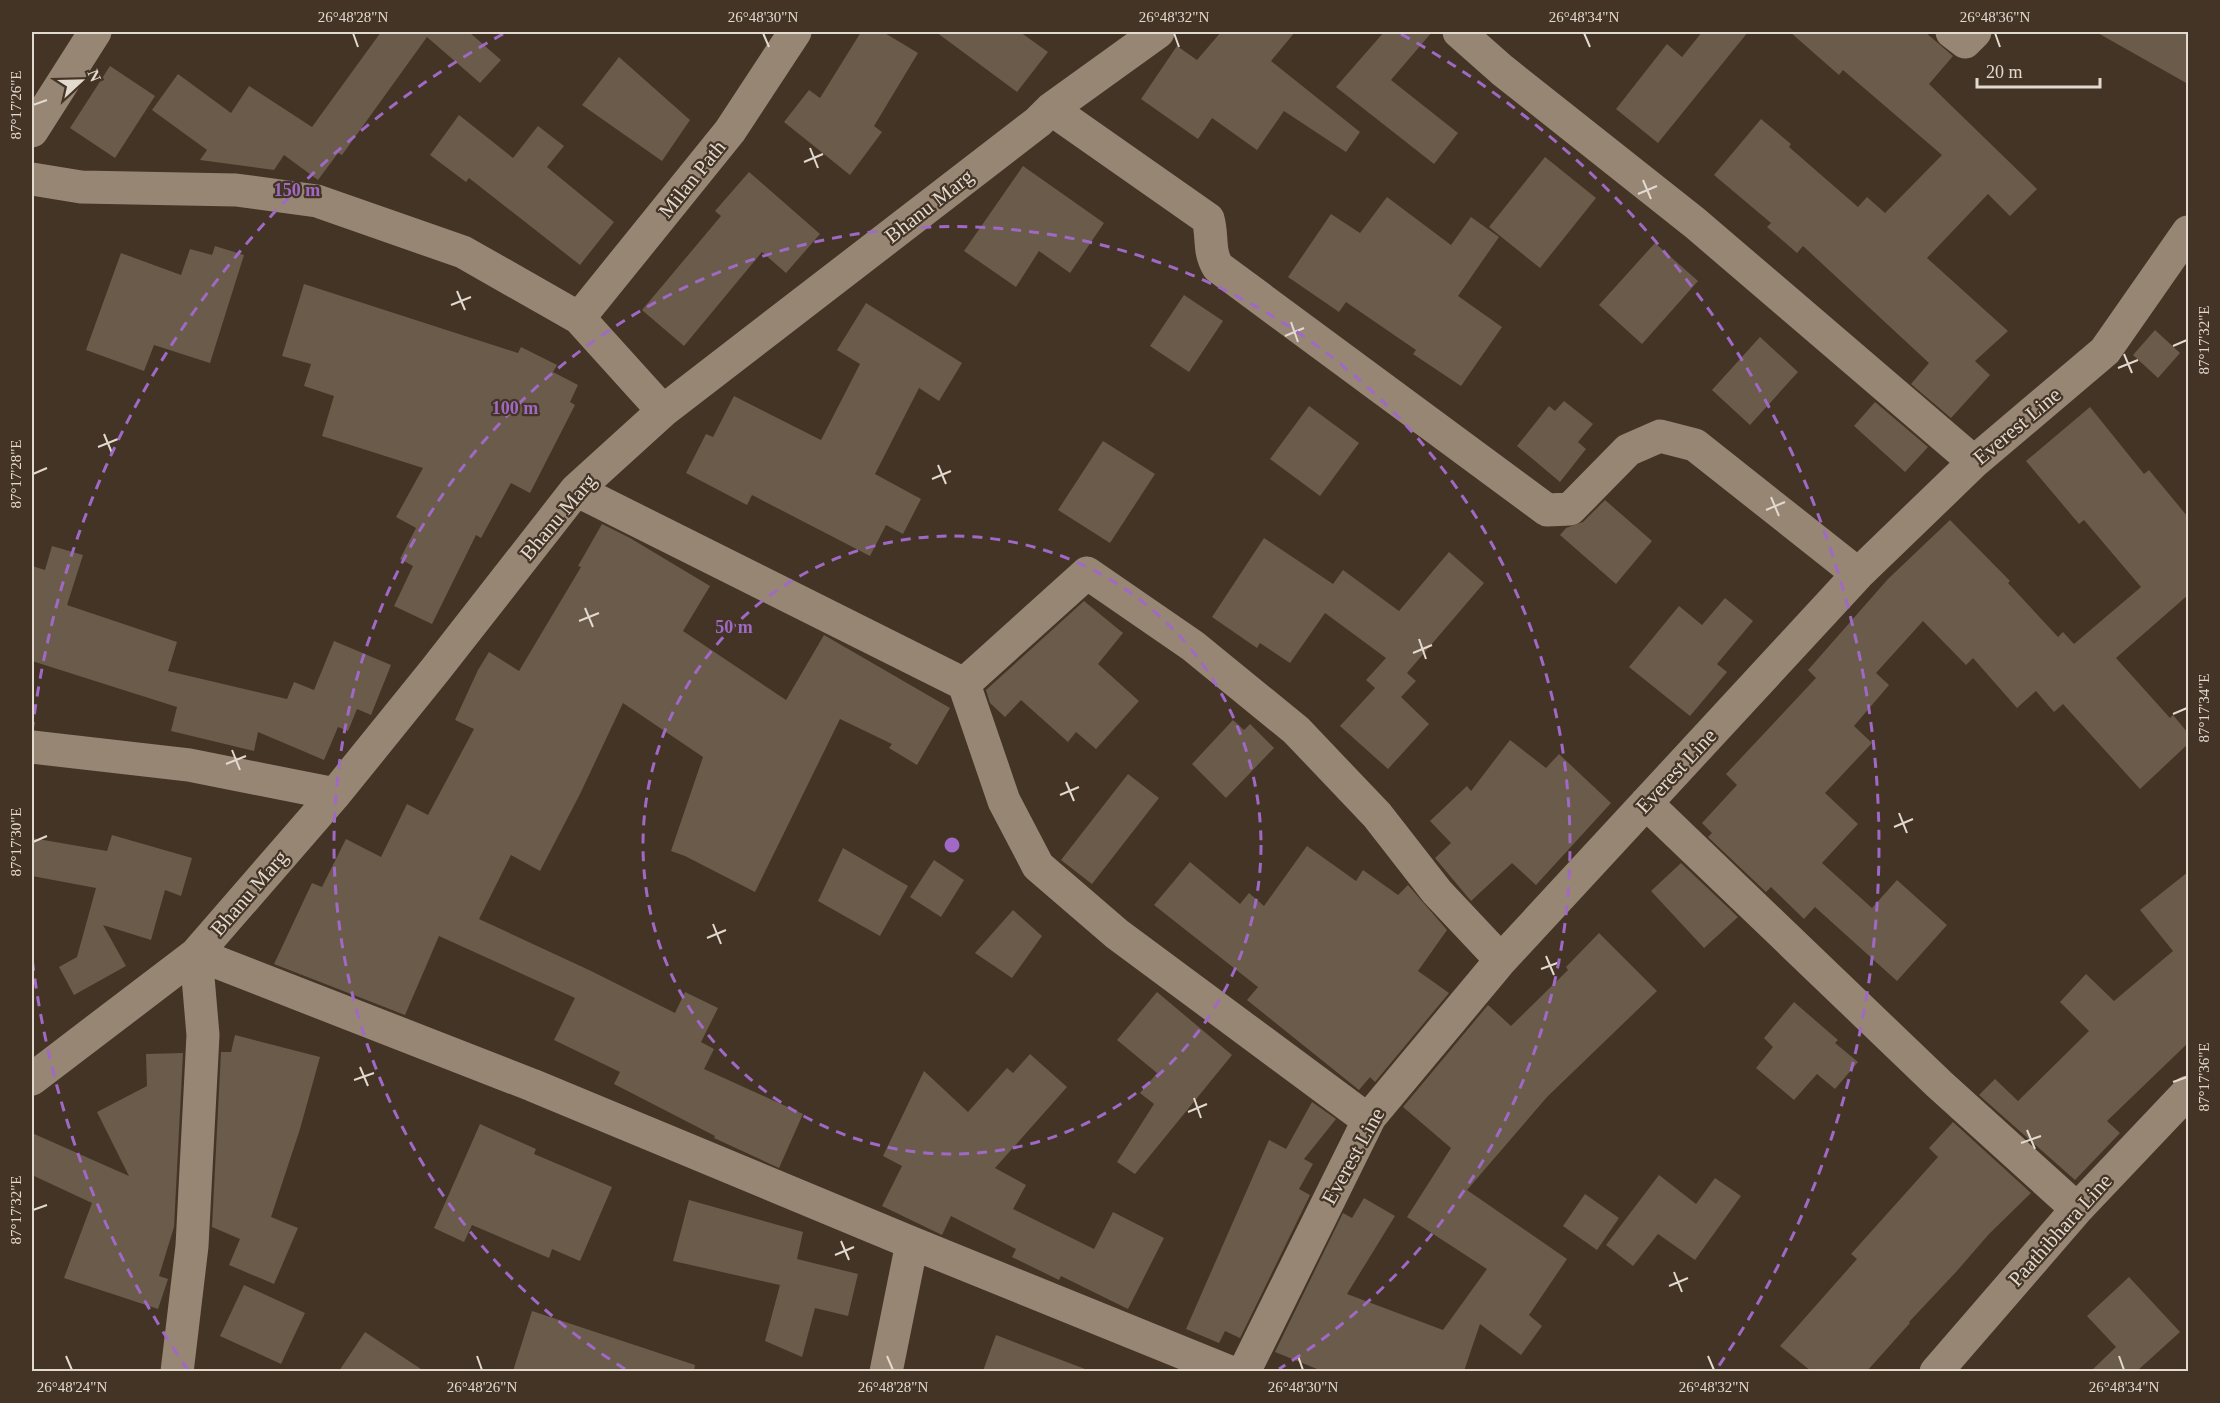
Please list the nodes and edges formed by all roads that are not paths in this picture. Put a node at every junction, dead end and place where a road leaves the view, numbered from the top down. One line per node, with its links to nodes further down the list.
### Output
1 (95, 32): 8 (street)
2 (795, 32): 11 (street, Milan Path)
3 (1158, 32): 7 (street, Bhanu Marg)
4 (1459, 32): 13 (street)
5 (1952, 32): 6 (street)
6 (1975, 32)
7 (1051, 109): 12 (street, Bhanu Marg); 15 (street)
8 (32, 131)
9 (32, 179): 11 (street)
10 (2188, 232): 13 (street, Everest Line)
11 (579, 318): 12 (street)
12 (663, 411): 14 (street, Bhanu Marg)
13 (1974, 462): 15 (street, Everest Line)
14 (576, 490): 16 (street); 18 (street, Bhanu Marg)
15 (1858, 574): 19 (street, Everest Line)
16 (964, 684): 21 (street); 24 (street)
17 (32, 747): 18 (street)
18 (335, 794): 20 (street, Bhanu Marg)
19 (1646, 803): 21 (street, Everest Line); 25 (street)
20 (196, 954): 22 (street, Bhanu Marg); 26 (street); 27 (street)
21 (1501, 960): 24 (street, Everest Line)
22 (32, 1080)
23 (2188, 1092): 25 (street, Paathibhara Line)
24 (1368, 1120): 30 (street, Everest Line)
25 (2077, 1209): 31 (street, Paathibhara Line)
26 (912, 1243): 28 (street); 29 (street)
27 (177, 1371)
28 (886, 1371)
29 (1230, 1371)
30 (1244, 1371)
31 (1936, 1371)

